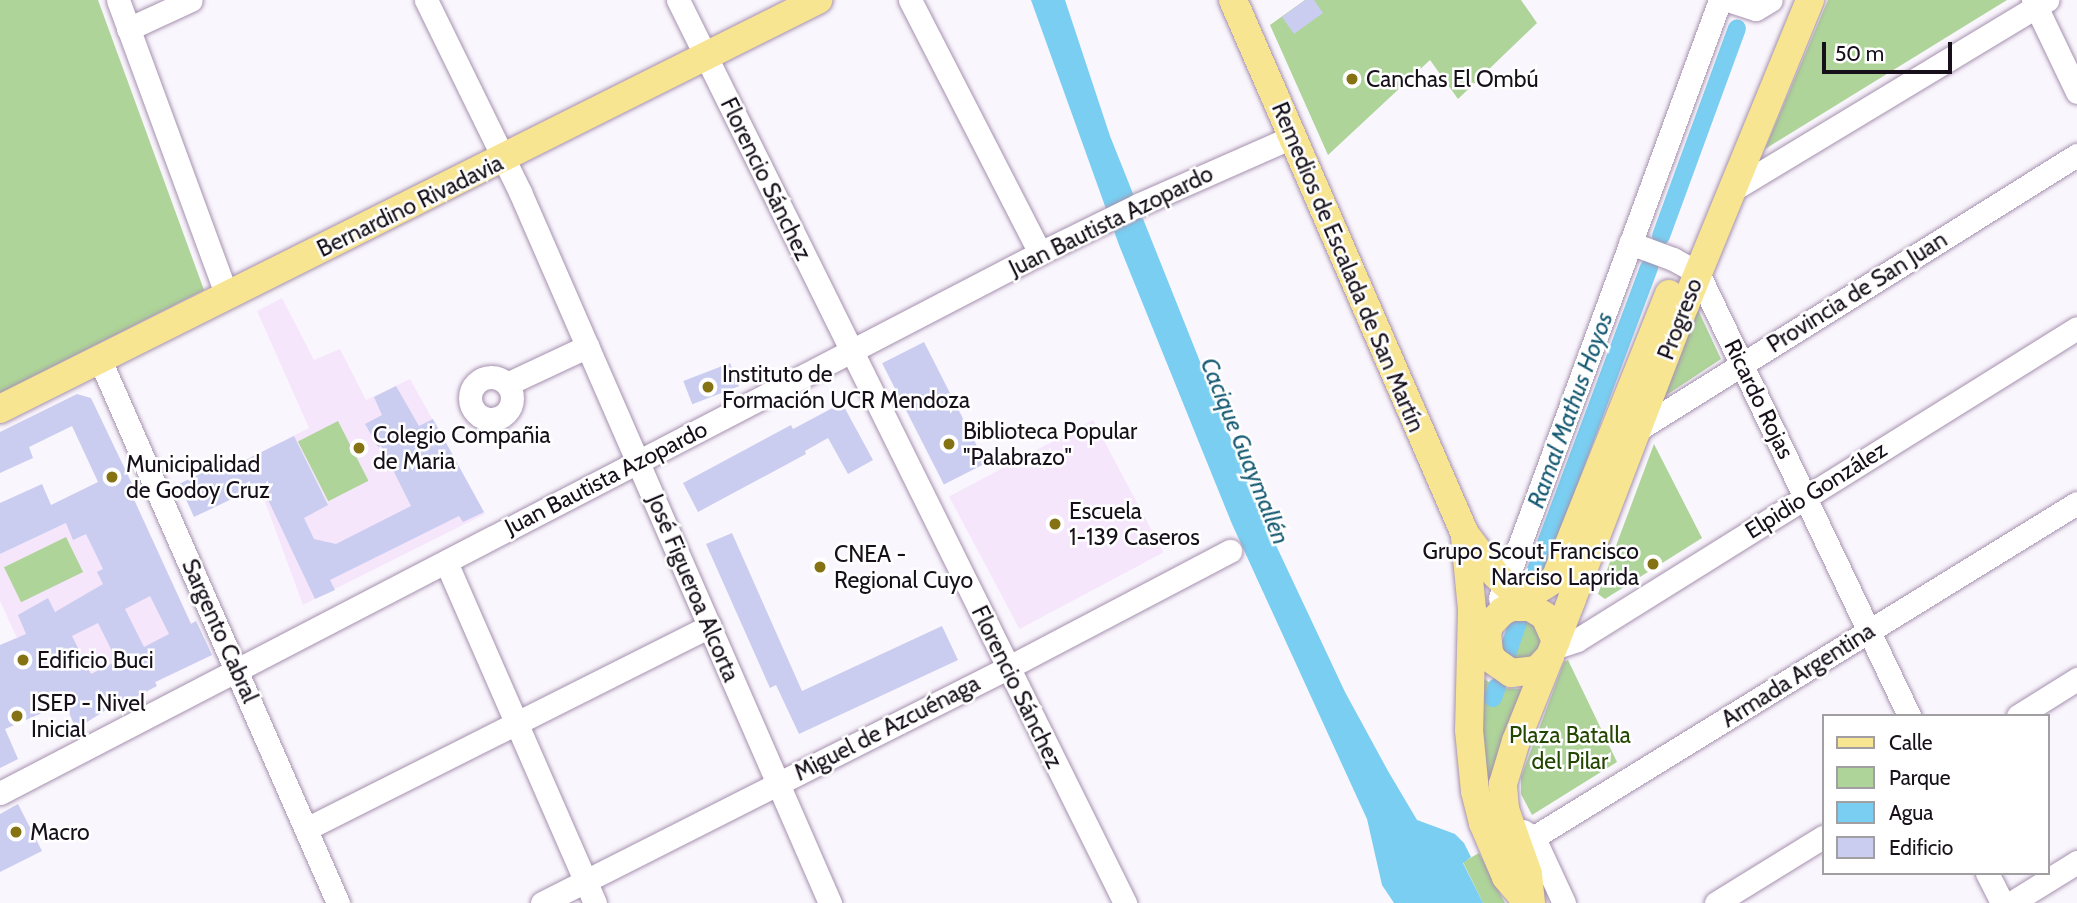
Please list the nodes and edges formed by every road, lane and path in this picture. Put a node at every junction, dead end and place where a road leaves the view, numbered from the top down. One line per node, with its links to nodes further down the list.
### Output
1 (118, 0): 13 (street)
2 (191, 0): 13 (street)
3 (426, 0): 18 (street, José Figueroa Alcorta)
4 (678, 0): 14 (street, Florencio Sánchez)
5 (818, 0): 14 (main road, Bernardino Rivadavia)
6 (910, 0): 21 (street)
7 (1233, 0): 16 (main road, Remedios de Escalada de San Martín)
8 (1727, 0): 12 (street); 20 (street)
9 (1790, 0): 22 (main road, Progreso)
10 (1810, 0): 19 (main road, Progreso)
11 (2039, 2): 15 (street); 19 (street)
12 (1764, 4)
13 (128, 29): 23 (street)
14 (706, 57): 18 (main road, Bernardino Rivadavia); 26 (street, Florencio Sánchez)
15 (2077, 92)
16 (1292, 137): 21 (street, Juan Bautista Azopardo); 35 (main road, Remedios de Escalada de San Martín)
17 (2077, 155): 28 (street, Provincia de San Juan)
18 (504, 159): 23 (main road, Bernardino Rivadavia); 25 (street, José Figueroa Alcorta)
19 (1734, 189): 22 (main road, Progreso)
20 (1630, 243): 22 (street); 36 (street)
21 (1040, 253): 26 (street, Juan Bautista Azopardo)
22 (1684, 265): 28 (street, Ricardo Rojas); 31 (main road, Progreso); 40 (main road, Progreso)
23 (227, 297): 27 (main road, Bernardino Rivadavia)
24 (2077, 328): 33 (street, Elpidio González)
25 (588, 346): 29 (street); 32 (street, José Figueroa Alcorta)
26 (850, 352): 32 (street, Juan Bautista Azopardo); 44 (street, Florencio Sánchez)
27 (100, 360): 30 (main road, Bernardino Rivadavia); 45 (street, Sargento Cabral)
28 (1742, 363): 31 (street, Provincia de San Juan); 33 (street, Ricardo Rojas)
29 (507, 384)
30 (0, 409)
31 (1637, 430): 43 (main road, Progreso)
32 (638, 461): 39 (street, Juan Bautista Azopardo); 41 (street, José Figueroa Alcorta)
33 (1806, 496): 42 (street, Ricardo Rojas); 43 (street, Elpidio González)
34 (2077, 503): 42 (street, Armada Argentina)
35 (1465, 534): 38 (main road, Remedios de Escalada de San Martín); 40 (main road, Remedios de Escalada de San Martín)
36 (1523, 540): 38 (street); 40 (street)
37 (1230, 551): 44 (street, Miguel de Azcuénaga)
38 (1483, 561): 40 (main road, Remedios de Escalada de San Martín)
39 (446, 562): 45 (street, Juan Bautista Azopardo); 49 (street)
40 (1500, 614): 43 (main road); 43 (main road); 63 (main road)
41 (710, 626): 49 (street); 50 (street, José Figueroa Alcorta)
42 (1869, 631): 47 (street, Ricardo Rojas); 53 (street, Armada Argentina)
43 (1553, 648): 53 (main road, Progreso)
44 (1007, 668): 50 (street, Miguel de Azcuénaga); 62 (street, Florencio Sánchez)
45 (238, 670): 51 (street, Juan Bautista Azopardo); 52 (street, Sargento Cabral)
46 (2077, 680): 48 (street)
47 (1908, 714)
48 (2021, 714)
49 (518, 723): 52 (street); 57 (street)
50 (777, 782): 57 (street, Miguel de Azcuénaga); 61 (street, José Figueroa Alcorta)
51 (0, 793)
52 (306, 829): 58 (street, Sargento Cabral)
53 (1520, 836): 63 (main road, Progreso); 64 (street)
54 (1822, 837): 65 (street)
55 (2077, 862): 67 (street)
56 (1988, 875): 66 (street)
57 (586, 881): 59 (street, Miguel de Azcuénaga); 60 (street)
58 (338, 903)
59 (542, 903)
60 (596, 903)
61 (830, 903)
62 (1125, 903)
63 (1530, 903)
64 (1564, 903)
65 (1716, 903)
66 (2002, 903)
67 (2011, 903)

